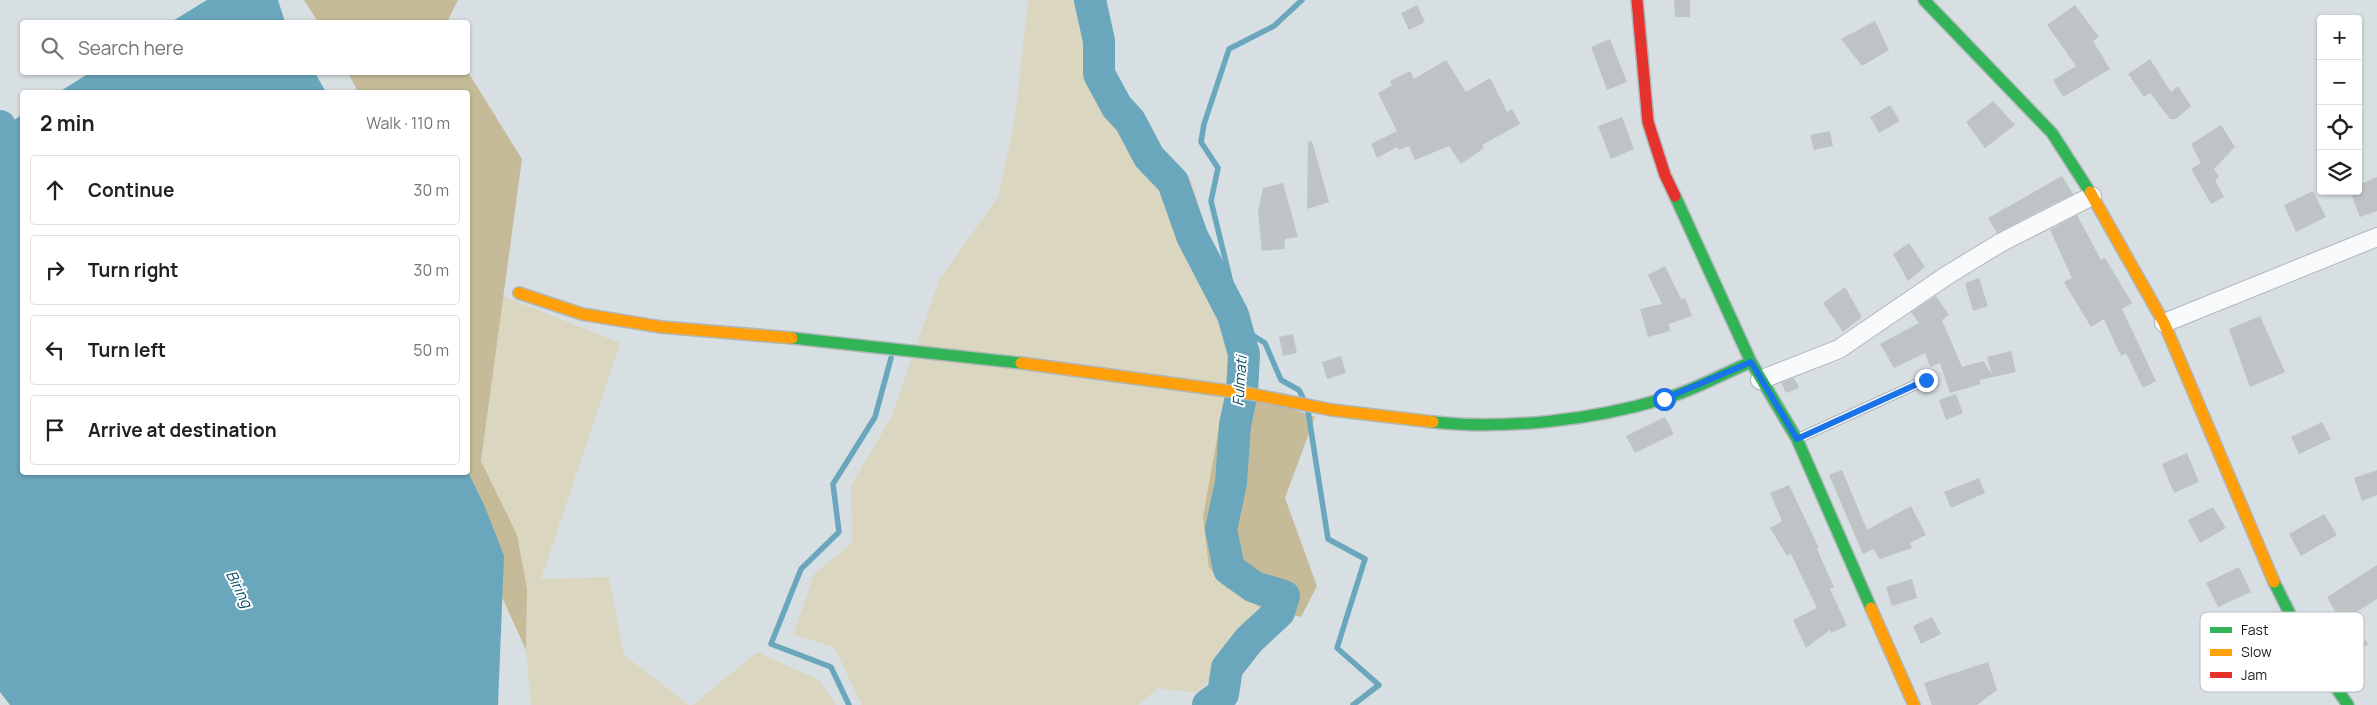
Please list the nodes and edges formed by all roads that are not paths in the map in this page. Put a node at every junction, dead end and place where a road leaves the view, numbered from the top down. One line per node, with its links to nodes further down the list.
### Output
1 (1637, 0): 7 (street)
2 (1924, 0): 3 (street)
3 (2092, 196): 6 (street); 8 (street)
4 (2377, 236): 6 (street)
5 (519, 293): 7 (street)
6 (2164, 323): 11 (street)
7 (1751, 362): 8 (street)
8 (1760, 380): 10 (street)
9 (1926, 380): 10 (lane)
10 (1797, 439): 13 (street)
11 (2289, 612)
12 (2339, 692): 14 (street)
13 (1914, 705)
14 (2348, 705)

